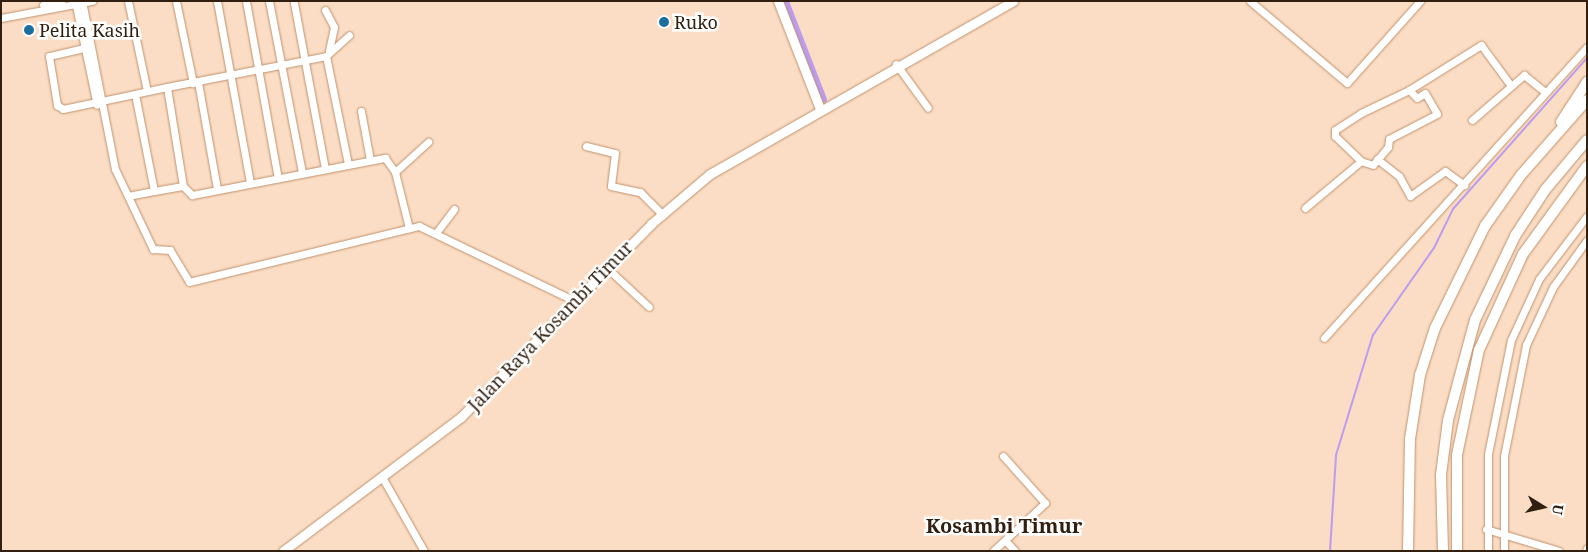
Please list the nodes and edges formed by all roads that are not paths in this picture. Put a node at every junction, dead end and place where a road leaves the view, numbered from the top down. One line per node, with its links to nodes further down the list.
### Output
1 (62, 1): 15 (street)
2 (92, 1): 12 (street)
3 (128, 1): 31 (street)
4 (176, 1): 27 (street)
5 (217, 1): 25 (street)
6 (246, 1): 24 (street)
7 (269, 1): 23 (street)
8 (778, 1): 37 (main road)
9 (1013, 1): 22 (main road, Jalan Raya Kosambi Timur)
10 (1250, 1): 11 (street)
11 (1420, 1)
12 (79, 2): 15 (street); 19 (street); 35 (street)
13 (294, 3): 21 (street)
14 (325, 10): 20 (street)
15 (6, 14): 16 (street)
16 (1, 18)
17 (349, 35): 20 (street)
18 (1587, 47): 32 (street)
19 (84, 48): 35 (street); 35 (street)
20 (328, 53): 21 (street); 47 (street)
21 (305, 60): 23 (street); 49 (street)
22 (896, 64): 36 (street); 37 (main road, Jalan Raya Kosambi Timur)
23 (282, 65): 24 (street); 51 (street)
24 (258, 70): 25 (street); 52 (street)
25 (230, 76): 27 (street); 53 (street)
26 (1587, 82): 43 (highway)
27 (195, 83): 29 (street); 56 (street)
28 (1509, 83): 30 (street); 32 (street); 39 (street)
29 (166, 87): 31 (street); 55 (street)
30 (1409, 90): 44 (street); 46 (street)
31 (147, 92): 33 (street)
32 (1545, 92): 54 (street)
33 (135, 94): 35 (street); 57 (street)
34 (1587, 100): 43 (highway)
35 (98, 101): 58 (street)
36 (928, 108)
37 (820, 109): 61 (main road, Jalan Raya Kosambi Timur)
38 (361, 111): 45 (street)
39 (1472, 120)
40 (1587, 140): 80 (highway)
41 (428, 142): 50 (street)
42 (586, 146): 61 (street)
43 (1543, 150): 79 (highway)
44 (1377, 159): 46 (street); 54 (street)
45 (370, 160): 47 (street); 50 (street)
46 (1361, 161): 59 (street)
47 (348, 164): 49 (street)
48 (1587, 166): 81 (highway)
49 (325, 169): 51 (street)
50 (395, 172): 63 (street)
51 (302, 173): 52 (street)
52 (278, 178): 53 (street)
53 (250, 183): 56 (street)
54 (1464, 185): 69 (street)
55 (183, 186): 56 (street); 57 (street)
56 (217, 189)
57 (154, 192): 58 (street)
58 (128, 196): 63 (street)
59 (1305, 208)
60 (454, 209): 64 (street)
61 (662, 214): 66 (main road, Jalan Raya Kosambi Timur)
62 (1587, 216): 72 (street)
63 (409, 228): 64 (street)
64 (436, 233): 67 (street)
65 (1587, 240): 73 (street)
66 (606, 268): 67 (main road, Jalan Raya Kosambi Timur); 68 (street)
67 (575, 301): 71 (main road, Jalan Raya Kosambi Timur)
68 (649, 307)
69 (1324, 338)
70 (1003, 456): 74 (street)
71 (382, 477): 75 (main road, Jalan Raya Kosambi Timur); 76 (street)
72 (1486, 529): 73 (street); 82 (street)
73 (1502, 533): 83 (street); 84 (street)
74 (1005, 540): 77 (street); 78 (street)
75 (283, 551)
76 (424, 551)
77 (993, 551)
78 (1015, 551)
79 (1408, 551)
80 (1443, 551)
81 (1457, 551)
82 (1488, 551)
83 (1504, 551)
84 (1559, 551)

